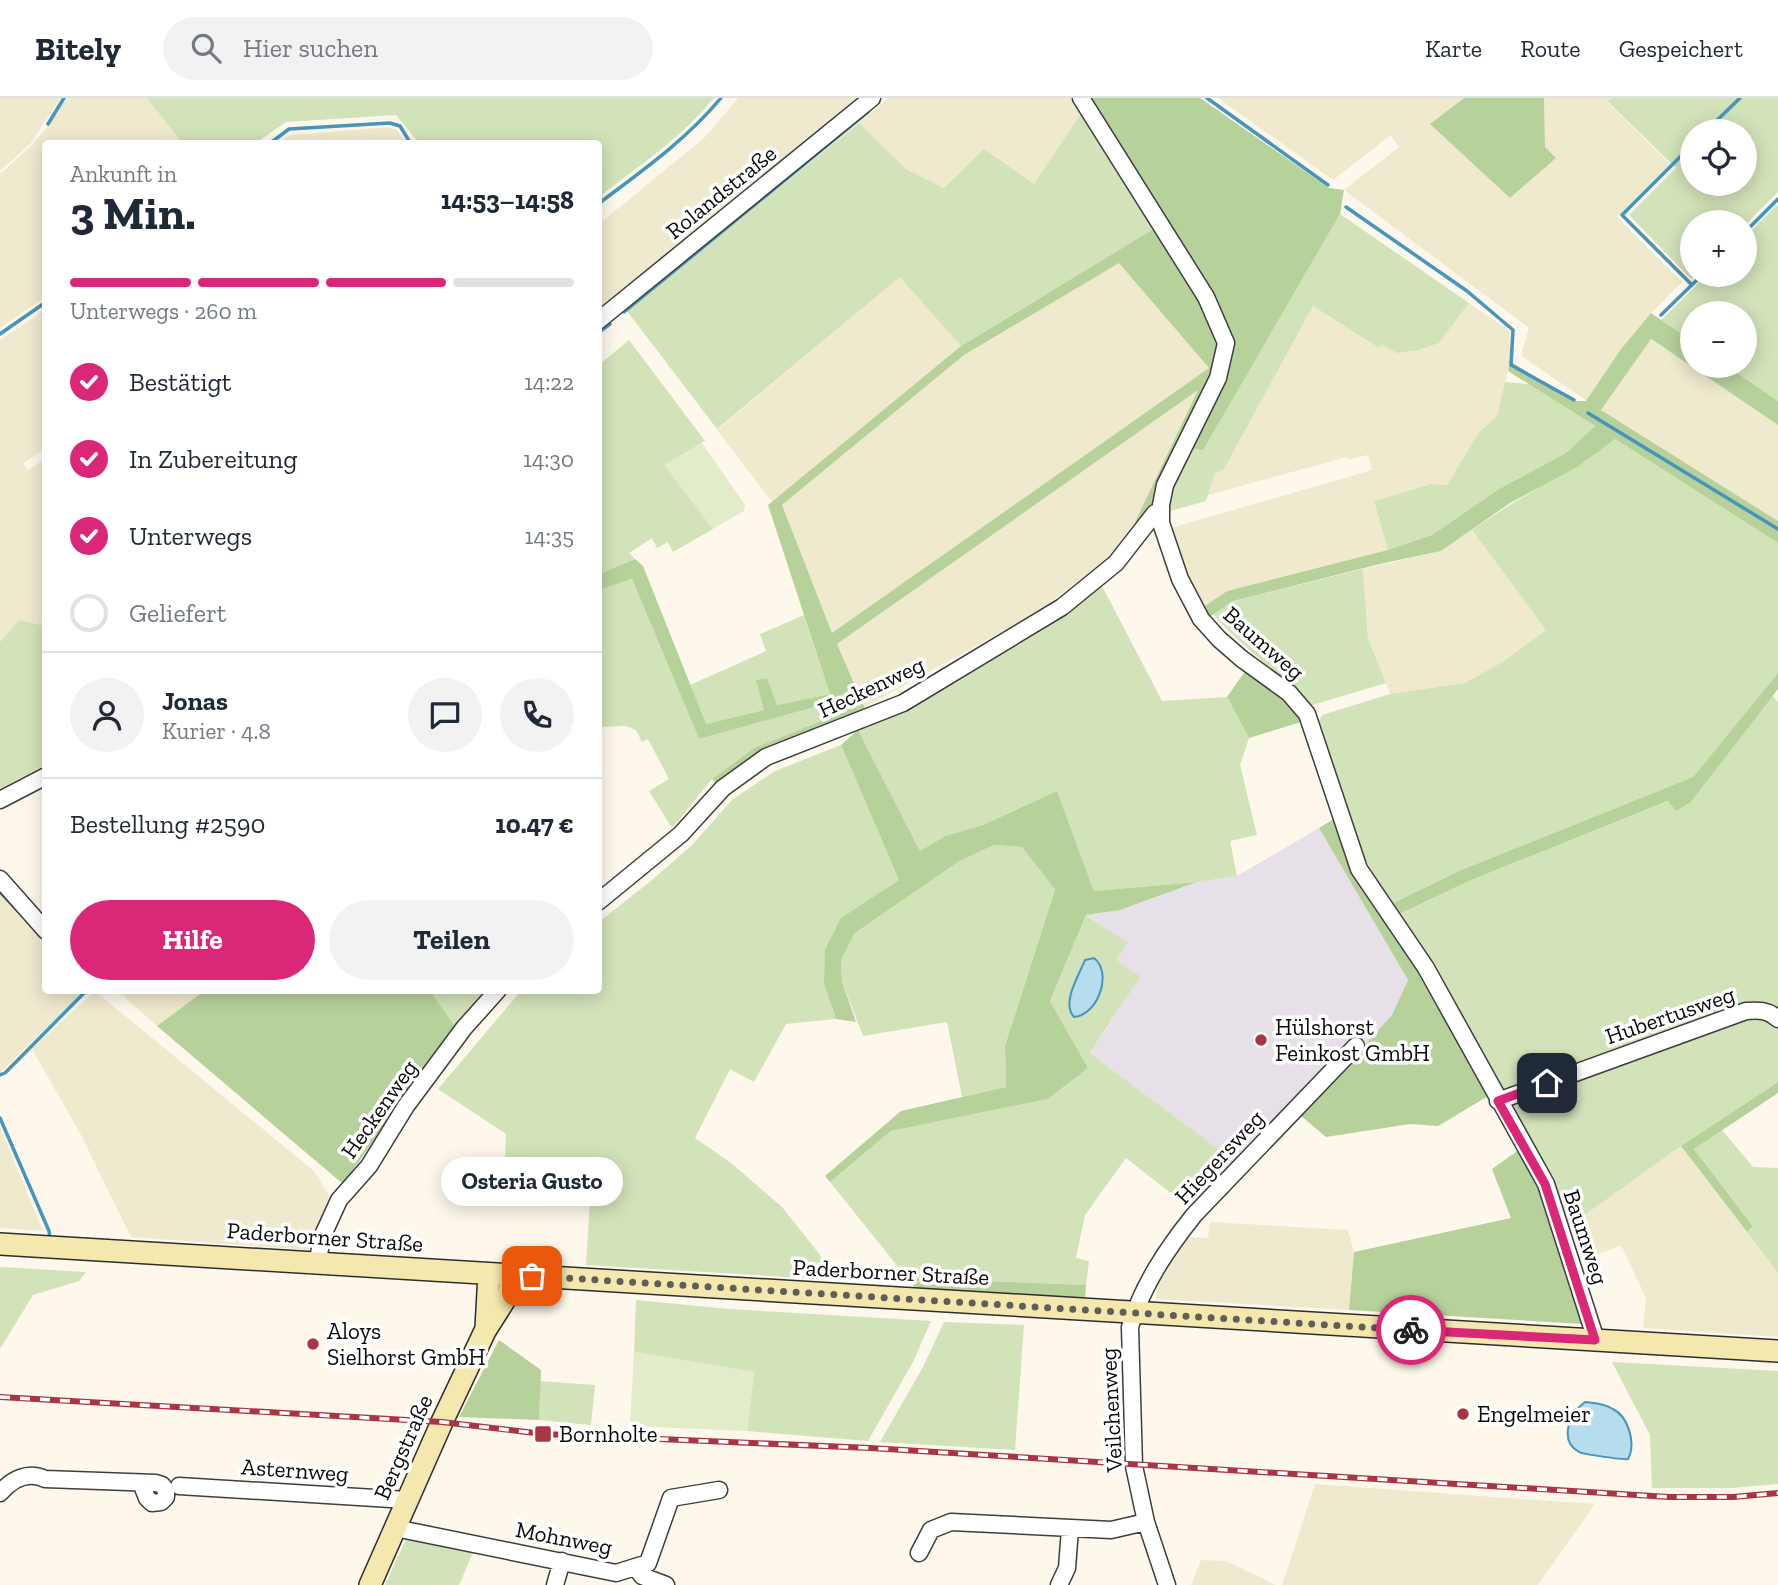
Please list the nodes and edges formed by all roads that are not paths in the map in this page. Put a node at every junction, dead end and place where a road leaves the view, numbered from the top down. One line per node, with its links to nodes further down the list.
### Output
1 (872, 98): 3 (street, Rolandstraße)
2 (1080, 98): 4 (street, Baumweg)
3 (602, 318)
4 (1160, 511): 8 (street, Heckenweg); 13 (street, Baumweg)
5 (42, 778): 6 (street)
6 (0, 800)
7 (0, 879): 9 (street)
8 (602, 899)
9 (42, 926)
10 (494, 994): 15 (street, Heckenweg)
11 (1778, 1019): 13 (street, Hubertusweg)
12 (1356, 1046): 18 (street, Hiegersweg)
13 (1498, 1101): 20 (street, Baumweg)
14 (0, 1244): 15 (main road, Paderborner Straße)
15 (317, 1263): 16 (main road, Paderborner Straße)
16 (489, 1274): 17 (main road, Paderborner Straße); 19 (main road, Bergstraße)
17 (510, 1274): 18 (main road, Paderborner Straße); 19 (main road, Bergstraße)
18 (1135, 1313): 20 (main road, Paderborner Straße); 27 (street, Veilchenweg)
19 (485, 1331): 26 (main road, Bergstraße)
20 (1595, 1340): 21 (main road, Paderborner Straße)
21 (1778, 1351)
22 (141, 1483): 25 (street)
23 (179, 1486): 26 (street, Asternweg)
24 (719, 1490): 32 (street, Mohnweg)
25 (0, 1493)
26 (407, 1500): 28 (main road, Bergstraße)
27 (1146, 1522): 29 (street); 37 (street, Veilchenweg)
28 (395, 1528): 31 (street, Mohnweg); 33 (main road, Bergstraße)
29 (1070, 1529): 30 (street); 36 (street)
30 (919, 1553)
31 (562, 1561): 32 (street, Mohnweg); 34 (street)
32 (636, 1567): 35 (street)
33 (370, 1585)
34 (555, 1585)
35 (666, 1585)
36 (1059, 1585)
37 (1167, 1585)

